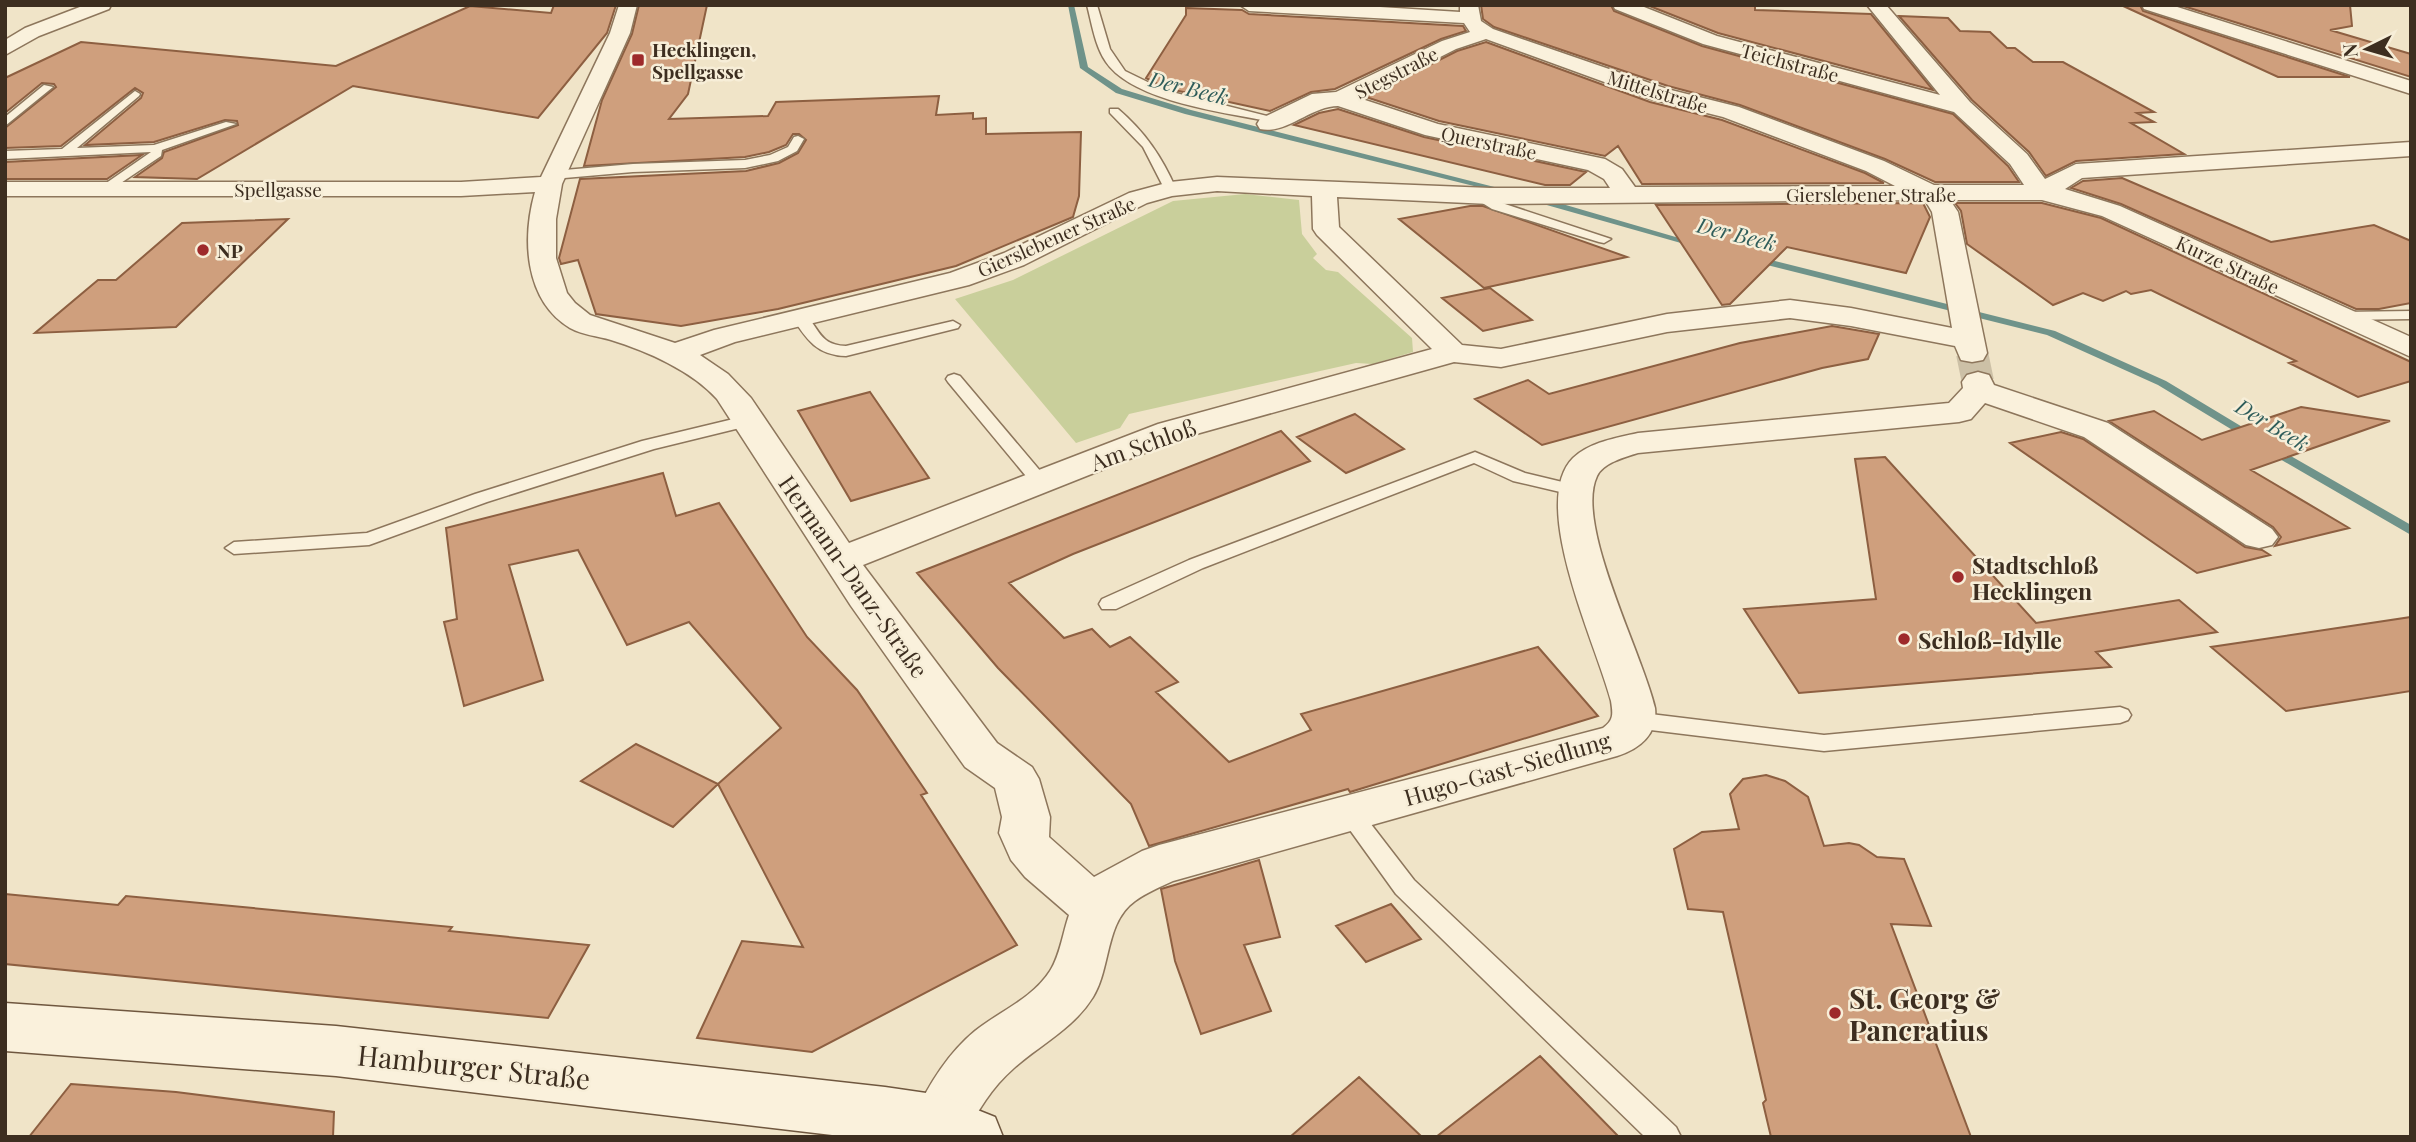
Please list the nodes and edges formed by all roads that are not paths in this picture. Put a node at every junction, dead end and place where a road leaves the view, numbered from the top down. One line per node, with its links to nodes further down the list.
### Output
1 (102, 5): 9 (street)
2 (628, 5): 24 (street, Hermann-Danz-Straße)
3 (1092, 5): 17 (lane)
4 (1249, 5): 8 (street, Mittelstraße)
5 (1622, 5): 14 (street, Teichstraße)
6 (1876, 5): 14 (street)
7 (2151, 5): 11 (street)
8 (1475, 18): 13 (street, Stegstraße); 31 (street, Mittelstraße)
9 (5, 49)
10 (48, 87): 16 (lane)
11 (2411, 88)
12 (135, 94): 22 (lane)
13 (1340, 99): 17 (street, Stegstraße); 30 (street, Querstraße)
14 (1962, 107): 29 (street)
15 (1114, 111): 28 (lane)
16 (5, 122)
17 (1270, 122)
18 (230, 124): 20 (lane)
19 (798, 138): 24 (lane)
20 (155, 148): 22 (lane); 27 (lane)
21 (2411, 149): 29 (street)
22 (65, 152): 23 (lane)
23 (5, 155)
24 (551, 179): 27 (street, Spellgasse); 41 (street, Hermann-Danz-Straße)
25 (1324, 188): 28 (street, Gierslebener Straße); 32 (street, Gierslebener Straße); 40 (street)
26 (5, 189): 27 (street, Spellgasse)
27 (106, 189)
28 (1170, 189): 36 (street, Gierslebener Straße)
29 (2042, 192): 31 (street, Gierslebener Straße); 35 (street, Kurze Straße)
30 (1628, 195): 31 (street, Gierslebener Straße); 32 (street, Gierslebener Straße)
31 (1934, 195): 38 (street)
32 (1485, 196): 33 (lane)
33 (1604, 239)
34 (2411, 315): 35 (lane)
35 (2342, 316): 39 (street, Kurze Straße)
36 (799, 317): 37 (lane); 41 (street, Gierslebener Straße)
37 (953, 325)
38 (1970, 347): 40 (street); 45 (street); 46 (street)
39 (2411, 348)
40 (1453, 353): 44 (street, Am Schloß)
41 (671, 355): 43 (street, Hermann-Danz-Straße)
42 (954, 379): 44 (lane)
43 (750, 420): 47 (lane); 48 (street, Hermann-Danz-Straße)
44 (1041, 483): 48 (street, Am Schloß)
45 (1573, 490): 49 (lane); 51 (street, Hugo-Gast-Siedlung)
46 (2259, 537)
47 (234, 548)
48 (841, 560): 53 (street, Hermann-Danz-Straße)
49 (1110, 604)
50 (2120, 715): 51 (lane)
51 (1634, 720): 52 (street, Hugo-Gast-Siedlung)
52 (1349, 812): 53 (street, Hugo-Gast-Siedlung); 56 (lane)
53 (1096, 908): 55 (street)
54 (5, 1027): 55 (street, Hamburger Straße)
55 (957, 1130)
56 (1666, 1137)

